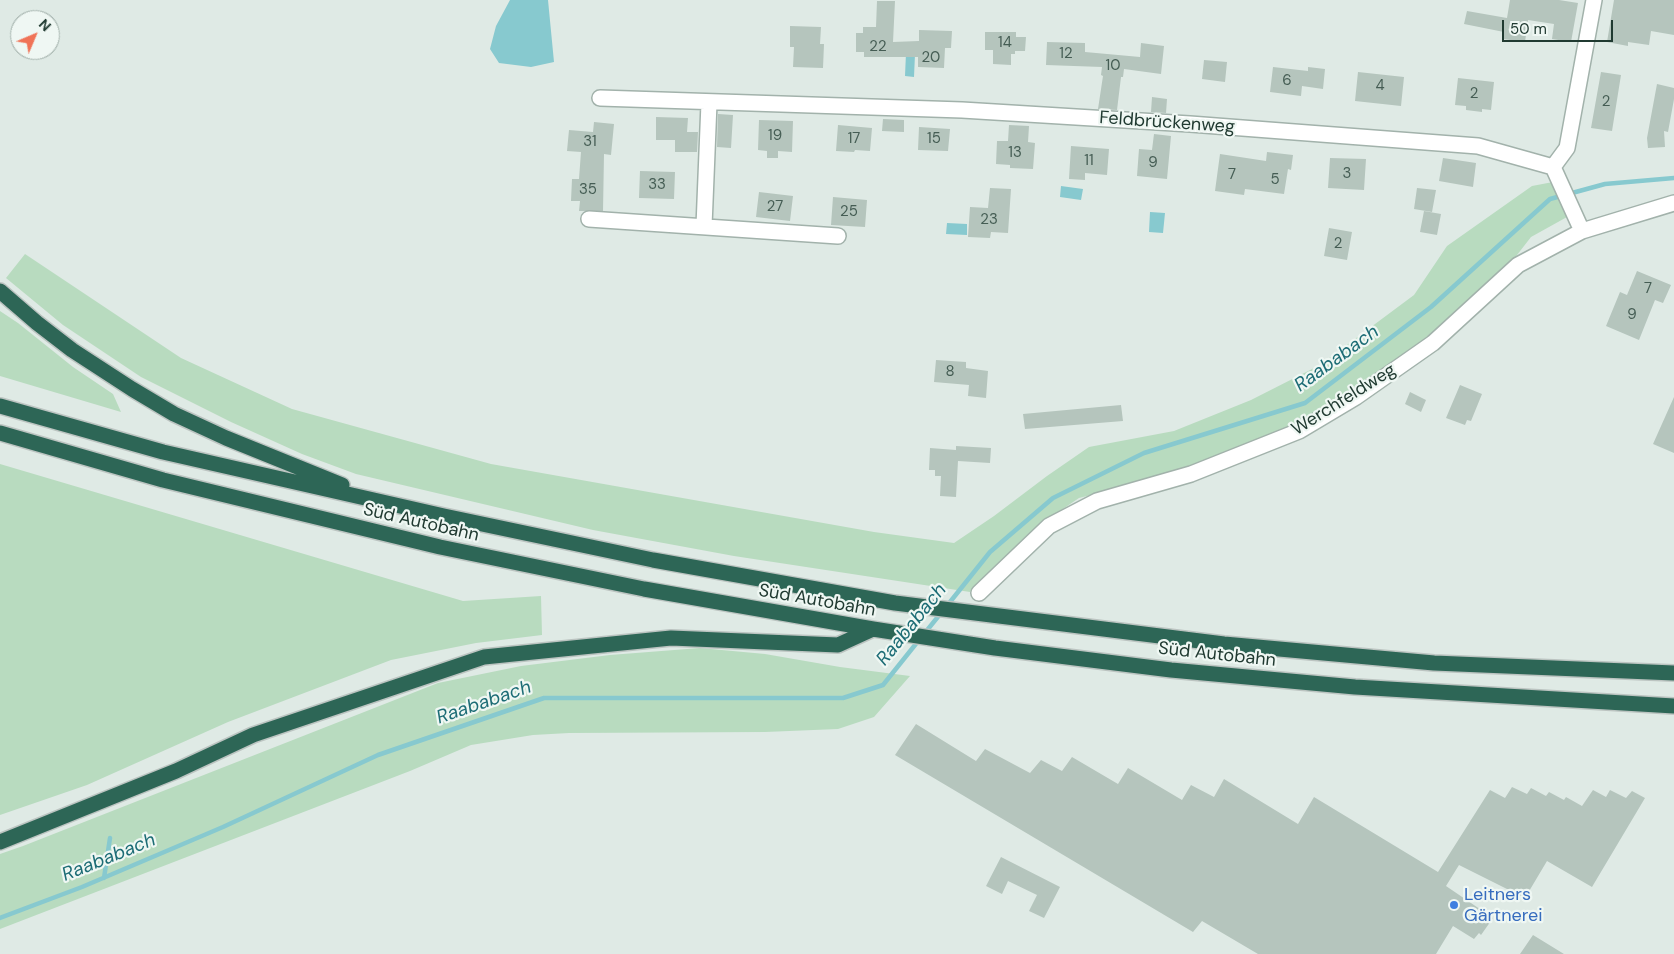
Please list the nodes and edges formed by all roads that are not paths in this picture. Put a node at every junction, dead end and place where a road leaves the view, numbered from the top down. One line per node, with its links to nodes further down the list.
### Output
1 (1594, 0): 4 (street)
2 (600, 98): 3 (street, Feldbrückenweg)
3 (709, 103): 4 (street, Feldbrückenweg); 8 (street)
4 (1556, 173): 7 (street)
5 (1674, 203): 7 (street, Werchfeldweg)
6 (589, 218): 8 (street)
7 (1579, 224): 14 (street, Werchfeldweg)
8 (704, 226): 9 (street)
9 (838, 236)
10 (0, 291): 13 (highway)
11 (0, 406): 13 (highway, Süd Autobahn)
12 (0, 433): 15 (highway, Süd Autobahn)
13 (375, 500): 16 (highway, Süd Autobahn)
14 (979, 593)
15 (873, 630): 17 (highway, Süd Autobahn); 18 (highway)
16 (1674, 673)
17 (1674, 706)
18 (0, 842)

